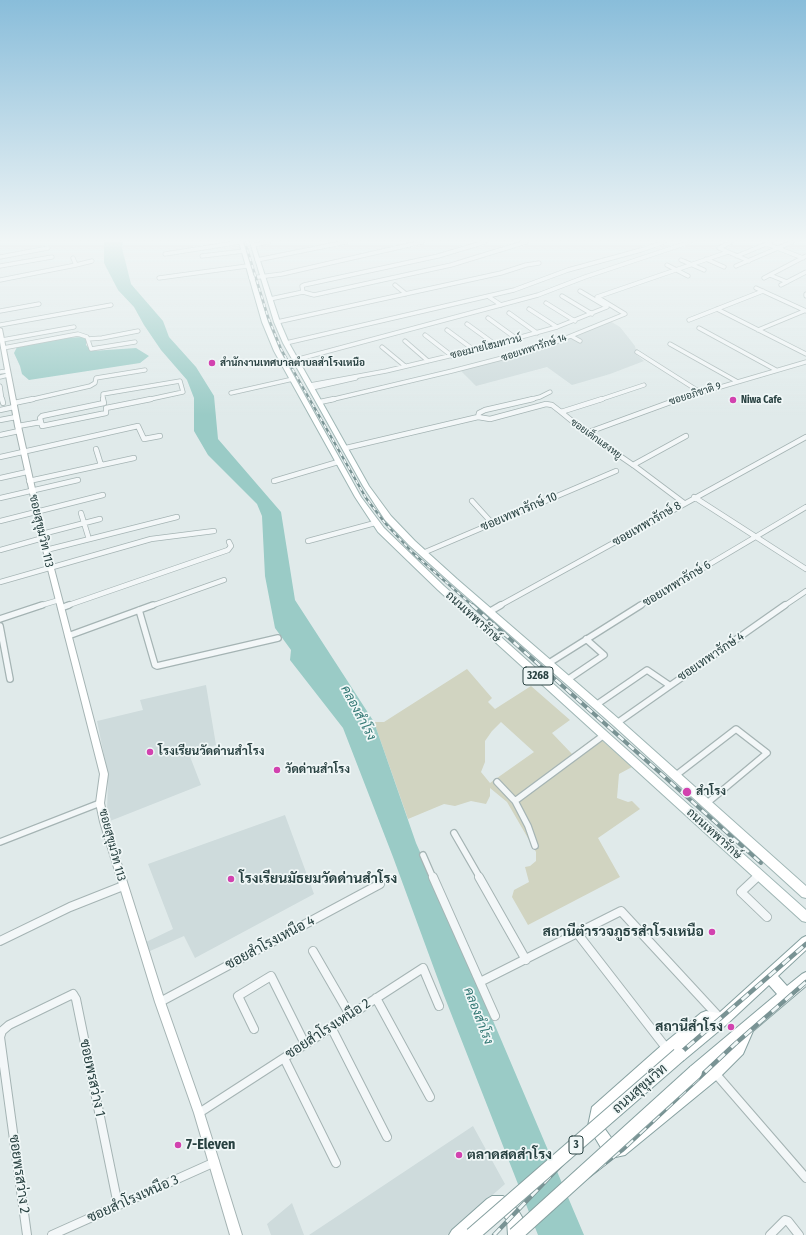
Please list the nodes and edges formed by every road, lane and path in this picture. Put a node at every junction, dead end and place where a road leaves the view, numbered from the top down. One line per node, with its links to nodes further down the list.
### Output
1 (258, 300): 59 (main road, ถนนเทพารักษ์ / 3268)
2 (270, 300): 25 (main road, ถนนเทพารักษ์ / 3268)
3 (380, 300): 25 (street)
4 (476, 300): 44 (street)
5 (492, 300): 15 (street)
6 (521, 300): 15 (street)
7 (568, 300): 21 (street)
8 (594, 300): 21 (street, ซอยมายโฮมทาวน์)
9 (601, 300): 37 (street, ซอยเทพารักษ์ 14)
10 (741, 300): 17 (street)
11 (781, 300): 19 (street)
12 (546, 303): 24 (street)
13 (39, 304): 18 (street)
14 (111, 305): 27 (street)
15 (501, 305): 52 (street)
16 (529, 309): 29 (street)
17 (717, 309): 23 (street); 33 (street)
18 (0, 311)
19 (805, 311): 33 (street)
20 (508, 313): 35 (street)
21 (592, 314): 24 (street, ซอยมายโฮมทาวน์)
22 (488, 318): 39 (street)
23 (689, 320)
24 (575, 321): 29 (street, ซอยมายโฮมทาวน์)
25 (277, 322): 44 (main road, ถนนเทพารักษ์ / 3268)
26 (467, 324): 45 (street)
27 (0, 325)
28 (74, 327): 43 (street)
29 (557, 327): 35 (street, ซอยมายโฮมทาวน์)
30 (699, 328): 57 (street)
31 (0, 329): 43 (main road, ซอยสุขุมวิท 113)
32 (447, 330): 48 (street)
33 (758, 330): 50 (street)
34 (138, 331): 38 (street)
35 (537, 333): 39 (street, ซอยมายโฮมทาวน์)
36 (425, 335): 51 (street)
37 (571, 336): 41 (street); 67 (street, ซอยเทพารักษ์ 14)
38 (88, 339): 42 (street); 43 (street)
39 (517, 339): 45 (street, ซอยมายโฮมทาวน์)
40 (405, 341): 53 (street)
41 (580, 341)
42 (135, 342)
43 (2, 343): 58 (main road, ซอยสุขุมวิท 113)
44 (286, 343): 52 (main road, ถนนเทพารักษ์ / 3268)
45 (496, 344): 48 (street, ซอยมายโฮมทาวน์)
46 (670, 344): 60 (street)
47 (382, 347): 55 (street)
48 (474, 350): 51 (street, ซอยมายโฮมทาวน์)
49 (637, 352): 65 (street)
50 (806, 354)
51 (452, 356): 53 (street, ซอยมายโฮมทาวน์)
52 (295, 360): 63 (main road, ถนนเทพารักษ์ / 3268)
53 (428, 361): 55 (street, ซอยมายโฮมทาวน์)
54 (806, 362): 57 (street, ซอยอภิชาติ 9)
55 (405, 366): 63 (street, ซอยมายโฮมทาวน์)
56 (145, 370): 69 (street)
57 (776, 370): 60 (street, ซอยอภิชาติ 9)
58 (4, 374): 69 (main road, ซอยสุขุมวิท 113)
59 (292, 379): 66 (street); 88 (main road, ถนนเทพารักษ์ / 3268)
60 (736, 381): 65 (street, ซอยอภิชาติ 9)
61 (644, 385): 72 (street, ซอยเต็กแฮงหยู)
62 (0, 386): 68 (street)
63 (311, 387): 67 (main road, ถนนเทพารักษ์ / 3268)
64 (550, 392): 74 (street)
65 (700, 392): 78 (street, ซอยอภิชาติ 9)
66 (231, 393)
67 (320, 402): 83 (main road, ถนนเทพารักษ์ / 3268)
68 (3, 403)
69 (14, 405): 71 (street); 73 (main road, ซอยสุขุมวิท 113)
70 (105, 405): 70 (street); 76 (street); 76 (street)
71 (0, 410)
72 (561, 412): 74 (street); 78 (street, ซอยเต็กแฮงหยู)
73 (16, 417): 75 (street); 77 (main road, ซอยสุขุมวิท 113)
74 (478, 417): 83 (street)
75 (0, 420)
76 (41, 422): 77 (street)
77 (18, 429): 79 (street); 85 (main road, ซอยสุขุมวิท 113)
78 (586, 433): 90 (street, ซอยเต็กแฮงหยู)
79 (0, 435)
80 (160, 436): 85 (street)
81 (686, 436): 90 (street)
82 (806, 436): 99 (street, ซอยเทพารักษ์ 8)
83 (346, 448): 120 (main road, ถนนเทพารักษ์ / 3268)
84 (96, 449): 89 (street)
85 (24, 451): 86 (street); 92 (main road, ซอยสุขุมวิท 113)
86 (0, 457)
87 (134, 458): 89 (street)
88 (338, 462): 96 (street); 109 (main road, ถนนเทพารักษ์ / 3268)
89 (101, 465): 94 (street)
90 (633, 465): 102 (street, ซอยเต็กแฮงหยู)
91 (616, 471): 111 (street, ซอยเทพารักษ์ 10)
92 (27, 472): 93 (street); 94 (main road, ซอยสุขุมวิท 113)
93 (0, 478)
94 (30, 480): 97 (main road, ซอยสุขุมวิท 113)
95 (78, 480): 97 (street)
96 (274, 481)
97 (32, 491): 100 (street); 104 (main road, ซอยสุขุมวิท 113)
98 (103, 495): 104 (street)
99 (694, 497): 102 (street, ซอยเทพารักษ์ 8); 115 (street)
100 (0, 498)
101 (472, 501): 111 (street)
102 (684, 503): 131 (street, ซอยเทพารักษ์ 8)
103 (806, 507): 115 (street, ซอยเทพารักษ์ 6)
104 (37, 512): 108 (street); 113 (main road, ซอยสุขุมวิท 113)
105 (81, 513): 110 (street)
106 (176, 517): 119 (street)
107 (100, 520): 110 (street)
108 (0, 521)
109 (375, 522): 116 (street); 126 (main road, ถนนเทพารักษ์ / 3268)
110 (84, 523): 113 (street); 114 (street)
111 (492, 523): 120 (street, ซอยเทพารักษ์ 10)
112 (214, 531): 121 (street)
113 (42, 536): 118 (street); 119 (main road, ซอยสุขุมวิท 113)
114 (88, 536)
115 (755, 537): 122 (street); 136 (street, ซอยเทพารักษ์ 6)
116 (308, 541)
117 (229, 542): 129 (street)
118 (0, 550)
119 (46, 550): 121 (main road, ซอยสุขุมวิท 113)
120 (423, 553): 124 (main road, ถนนเทพารักษ์ / 3268)
121 (50, 567): 125 (street); 128 (main road, ซอยสุขุมวิท 113)
122 (806, 569)
123 (224, 580): 130 (street)
124 (454, 581): 126 (main road); 131 (main road, ถนนเทพารักษ์ / 3268)
125 (0, 582)
126 (441, 588): 144 (main road, ถนนเทพารักษ์ / 3268)
127 (806, 591): 141 (street, ซอยเทพารักษ์ 4)
128 (59, 600): 129 (main road, ซอยสุขุมวิท 113); 132 (street)
129 (61, 608): 134 (main road, ซอยสุขุมวิท 113)
130 (139, 610): 134 (street); 135 (street)
131 (489, 612): 138 (main road, ถนนเทพารักษ์ / 3268)
132 (0, 619)
133 (0, 626): 137 (street)
134 (68, 636): 148 (main road, ซอยสุขุมวิท 113)
135 (278, 638)
136 (586, 639): 138 (street, ซอยเทพารักษ์ 6); 140 (street)
137 (2, 651): 139 (street)
138 (548, 663): 140 (main road, ถนนเทพารักษ์ / 3268)
139 (10, 679)
140 (568, 680): 142 (main road, ถนนเทพารักษ์ / 3268)
141 (669, 686): 142 (street); 143 (street, ซอยเทพารักษ์ 4)
142 (596, 705): 143 (main road, ถนนเทพารักษ์ / 3268)
143 (617, 723): 145 (main road, ถนนเทพารักษ์ / 3268)
144 (604, 735): 147 (street); 154 (main road, ถนนเทพารักษ์ / 3268)
145 (675, 776): 149 (main road, ถนนเทพารักษ์ / 3268); 149 (street)
146 (497, 782): 147 (street)
147 (515, 801): 152 (street)
148 (100, 803): 151 (street); 156 (main road, ซอยสุขุมวิท 113)
149 (706, 804): 157 (main road, ถนนเทพารักษ์ / 3268)
150 (454, 833): 164 (street)
151 (0, 842)
152 (535, 846)
153 (423, 855): 167 (street)
154 (759, 875): 158 (street); 159 (main road, ถนนเทพารักษ์ / 3268)
155 (380, 884): 170 (street, ซอยสำโรงเหนือ 4)
156 (123, 886): 161 (street); 170 (main road, ซอยสุขุมวิท 113)
157 (806, 893)
158 (767, 917)
159 (806, 917)
160 (577, 933): 164 (street); 175 (street); 180 (street)
161 (0, 941)
162 (806, 942): 165 (highway)
163 (313, 951): 173 (street)
164 (526, 960): 167 (street)
165 (769, 976): 168 (highway); 175 (highway)
166 (806, 978): 168 (highway, ถนนสุขุมวิท / 3)
167 (480, 982): 174 (street)
168 (787, 995): 177 (highway, ถนนสุขุมวิท / 3)
169 (376, 998): 171 (street, ซอยสำโรงเหนือ 2); 173 (street, ซอยสำโรงเหนือ 2); 183 (street)
170 (160, 1002): 184 (main road, ซอยสุขุมวิท 113)
171 (439, 1006)
172 (34, 1013): 189 (street, ซอยพรสว่าง 1); 190 (street, ซอยพรสว่าง 2)
173 (350, 1015): 176 (street, ซอยสำโรงเหนือ 2)
174 (495, 1016)
175 (721, 1020): 180 (highway)
176 (331, 1027): 179 (street, ซอยสำโรงเหนือ 2); 185 (street)
177 (748, 1028): 182 (highway); 195 (highway, ถนนสุขุมวิท / 3, bridge)
178 (254, 1030): 179 (street)
179 (305, 1044): 181 (street, ซอยสำโรงเหนือ 2)
180 (673, 1052): 182 (highway); 194 (highway, ถนนสุขุมวิท / 3, bridge)
181 (284, 1058): 184 (street, ซอยสำโรงเหนือ 2); 187 (street)
182 (715, 1072): 188 (street)
183 (430, 1097)
184 (199, 1113): 186 (main road, ซอยสุขุมวิท 113)
185 (387, 1137)
186 (215, 1162): 189 (street, ซอยสำโรงเหนือ 3); 192 (main road, ซอยสุขุมวิท 113)
187 (336, 1163)
188 (806, 1178)
189 (118, 1205): 191 (street, ซอยสำโรงเหนือ 3)
190 (27, 1235)
191 (52, 1235)
192 (236, 1235)
193 (457, 1235): 195 (highway)
194 (472, 1235)
195 (515, 1235)
196 (770, 1235): 197 (street)
197 (799, 1235)

